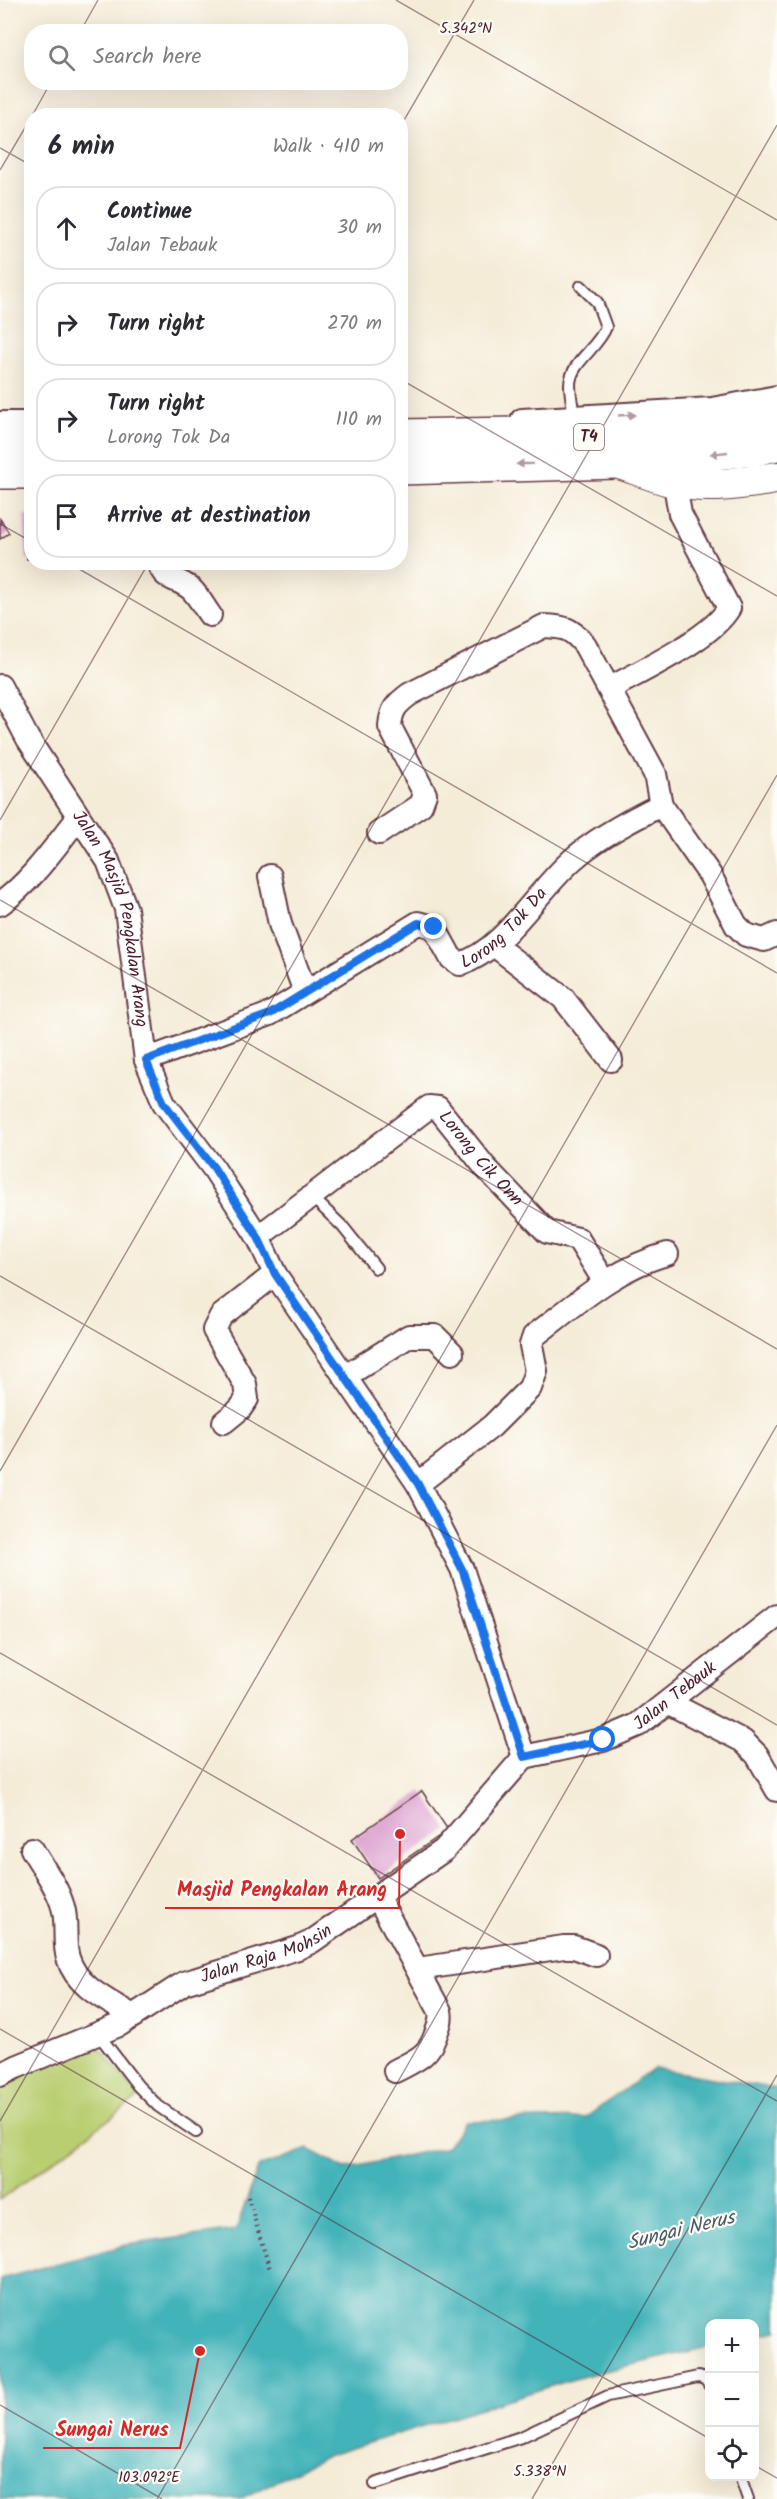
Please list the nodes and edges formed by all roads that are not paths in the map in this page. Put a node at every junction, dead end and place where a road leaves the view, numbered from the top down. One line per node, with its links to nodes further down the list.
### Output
1 (581, 286): 4 (lane)
2 (777, 397): 4 (street, one-way to 2)
3 (777, 416): 8 (highway, T4)
4 (574, 418): 5 (street)
5 (408, 421)
6 (0, 423): 7 (street)
7 (24, 423)
8 (408, 436)
9 (0, 440): 10 (highway)
10 (24, 440)
11 (777, 444): 13 (highway, T4, one-way to 13)
12 (408, 468): 13 (highway, T4, one-way to 12)
13 (672, 469): 16 (street); 20 (street)
14 (0, 472): 15 (highway)
15 (24, 472)
16 (777, 478)
17 (160, 570): 18 (street)
18 (210, 615)
19 (0, 686): 21 (street, Jalan Masjid Pengkalan Arang)
20 (609, 690): 22 (street); 24 (street)
21 (6, 711): 23 (street, Jalan Masjid Pengkalan Arang)
22 (661, 805): 27 (street); 28 (street, Lorong Tok Da)
23 (78, 818): 26 (street); 30 (street, Jalan Masjid Pengkalan Arang)
24 (379, 833)
25 (270, 876): 29 (street)
26 (0, 904)
27 (777, 934)
28 (494, 945): 29 (street, Lorong Tok Da); 31 (street)
29 (305, 992): 30 (street, Lorong Tok Da)
30 (146, 1060): 33 (street, Jalan Masjid Pengkalan Arang)
31 (611, 1060)
32 (312, 1197): 33 (street, Lorong Cik Onn); 35 (lane); 37 (street, Lorong Cik Onn)
33 (258, 1237): 36 (street, Jalan Masjid Pengkalan Arang)
34 (667, 1254): 37 (street)
35 (376, 1268)
36 (275, 1274): 39 (street, Jalan Masjid Pengkalan Arang); 40 (street)
37 (605, 1281): 41 (street)
38 (452, 1353): 39 (street)
39 (346, 1376): 41 (street, Jalan Masjid Pengkalan Arang)
40 (224, 1422)
41 (418, 1484): 44 (street, Jalan Masjid Pengkalan Arang)
42 (777, 1616): 43 (street, Jalan Tebauk)
43 (669, 1703): 44 (street, Jalan Tebauk); 45 (street)
44 (524, 1757): 47 (street, Jalan Raja Mohsin)
45 (777, 1790)
46 (32, 1849): 50 (street)
47 (377, 1896): 49 (street); 50 (street, Jalan Raja Mohsin)
48 (596, 1955): 49 (street)
49 (418, 1969): 52 (street)
50 (134, 2016): 51 (street, Jalan Raja Mohsin)
51 (99, 2035): 53 (street, Jalan Raja Mohsin); 54 (lane)
52 (395, 2071)
53 (0, 2075)
54 (196, 2132)
55 (705, 2379): 57 (lane)
56 (742, 2481): 58 (lane)
57 (375, 2484)
58 (748, 2499)

